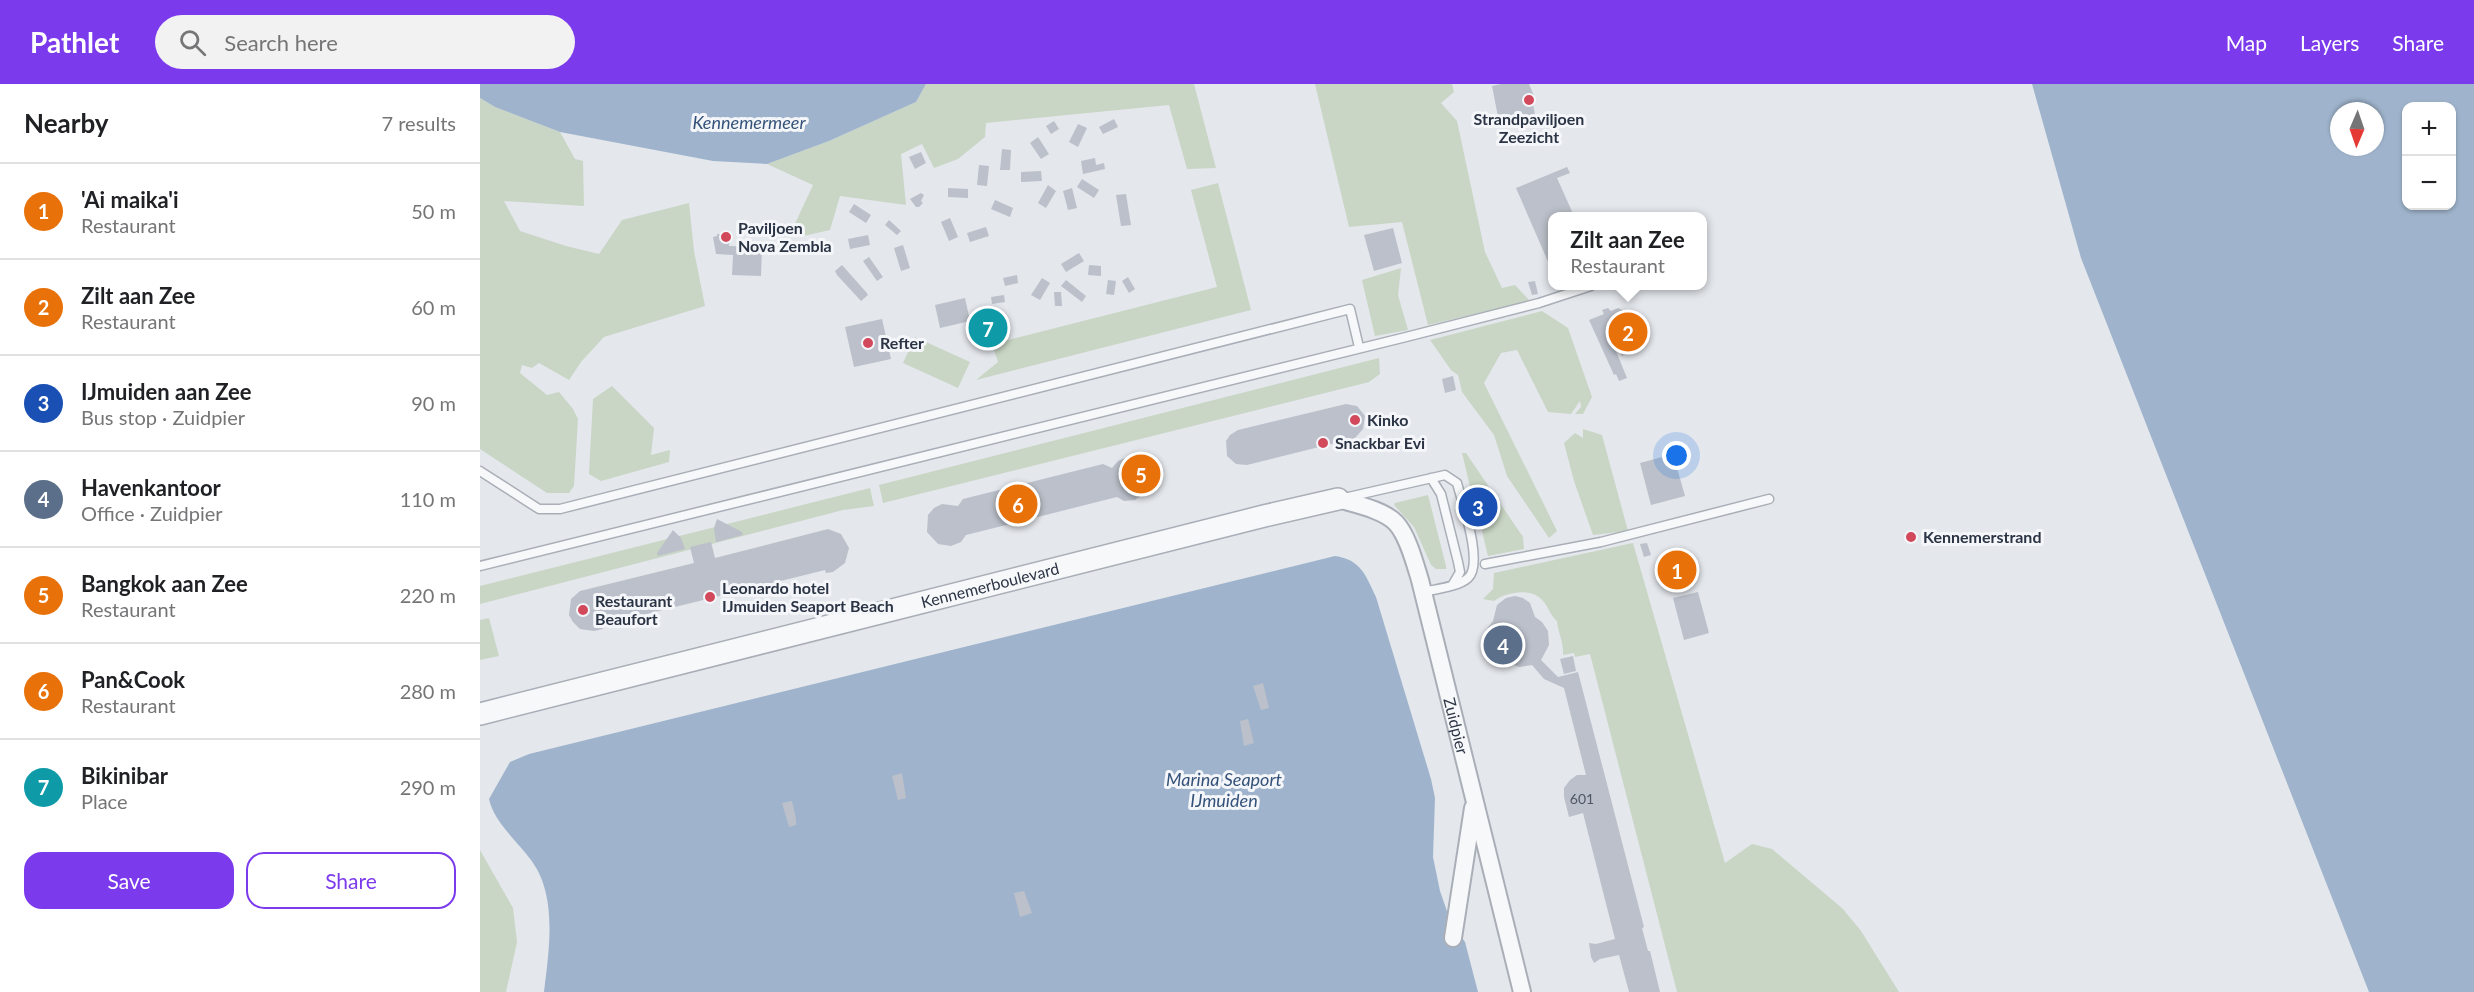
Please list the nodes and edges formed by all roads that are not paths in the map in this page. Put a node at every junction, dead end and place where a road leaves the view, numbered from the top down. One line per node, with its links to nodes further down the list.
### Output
1 (1577, 290): 2 (lane)
2 (1359, 347): 3 (lane); 8 (lane)
3 (480, 471)
4 (1431, 478): 5 (lane, Kennemerboulevard); 9 (lane); 9 (lane, Kennemerboulevard)
5 (1338, 499): 10 (street, Zuidpier); 11 (street, Kennemerboulevard)
6 (1769, 499): 7 (lane)
7 (1485, 564)
8 (480, 566)
9 (1453, 584): 10 (lane, Kennemerboulevard)
10 (1423, 592): 12 (street, Zuidpier)
11 (480, 714)
12 (1474, 799): 13 (street); 14 (street, Zuidpier)
13 (1454, 938)
14 (1522, 992)

